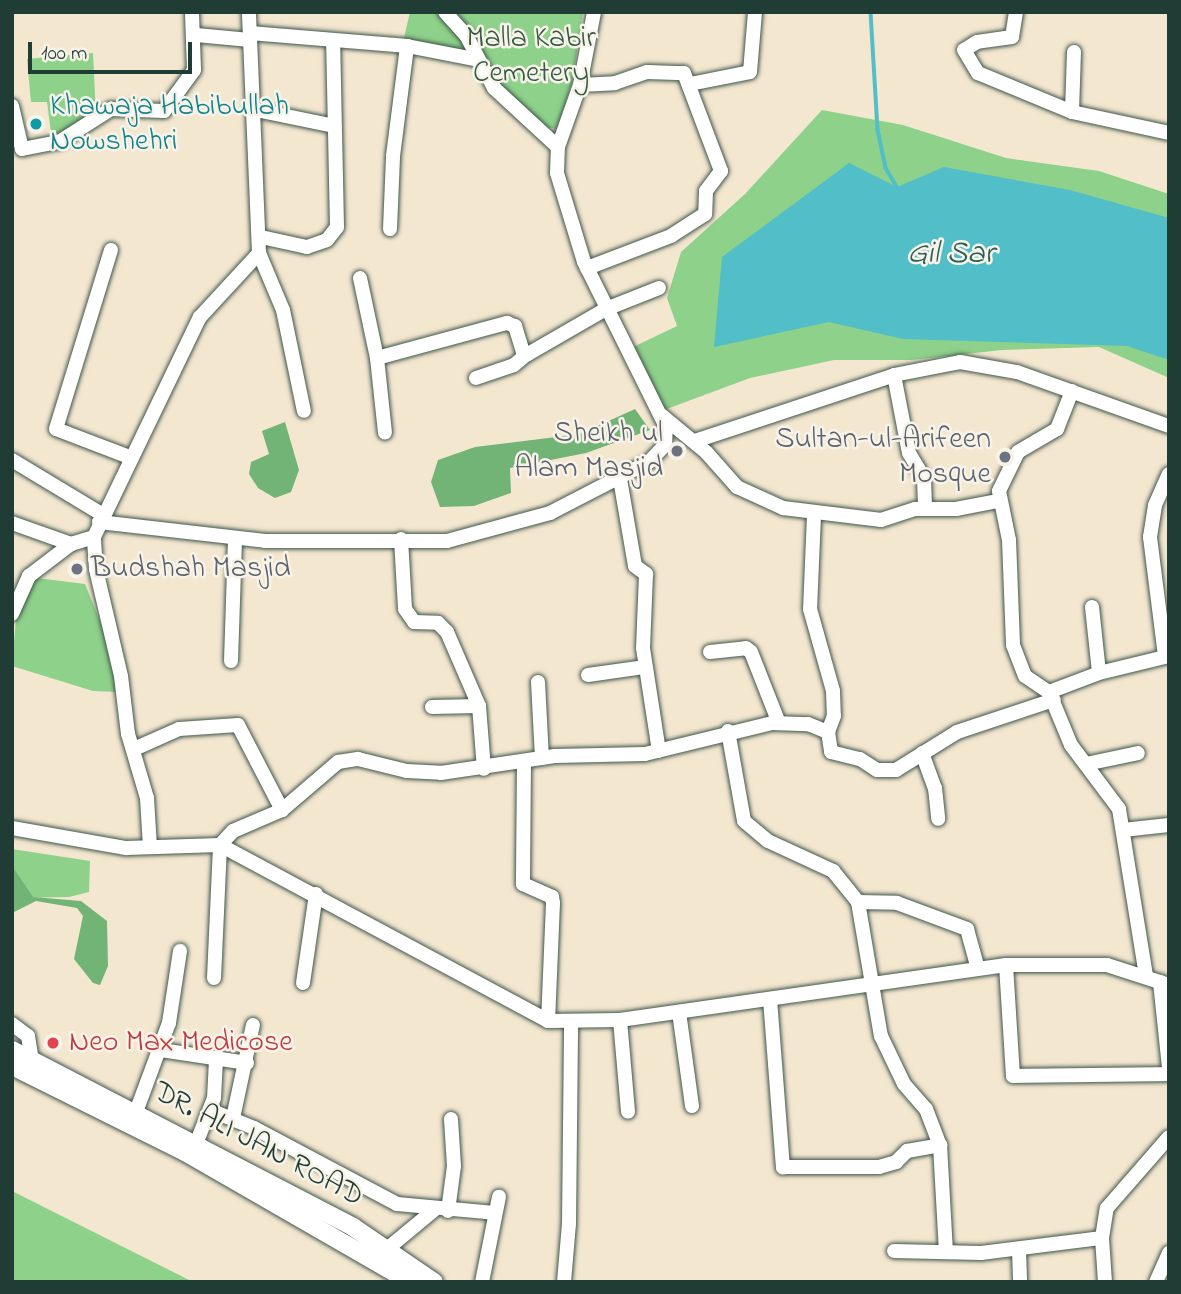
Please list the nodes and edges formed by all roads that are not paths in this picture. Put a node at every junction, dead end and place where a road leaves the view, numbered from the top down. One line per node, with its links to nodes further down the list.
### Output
1 (192, 12): 7 (street)
2 (249, 12): 8 (street)
3 (445, 12): 12 (street)
4 (594, 12): 14 (street)
5 (755, 12): 13 (street)
6 (1016, 12): 17 (street)
7 (195, 35): 8 (street); 15 (street)
8 (250, 37): 9 (street); 16 (street)
9 (333, 41): 10 (street); 18 (street)
10 (408, 46): 12 (street); 21 (street)
11 (1074, 52): 17 (street)
12 (479, 61): 20 (street)
13 (690, 84): 14 (street); 25 (street)
14 (580, 85): 20 (street)
15 (12, 106)
16 (252, 109): 18 (street); 22 (street)
17 (1072, 112): 19 (street)
18 (334, 126): 22 (street)
19 (1169, 133)
20 (558, 147): 25 (street)
21 (390, 229)
22 (261, 237): 24 (street)
23 (111, 250): 39 (street)
24 (259, 253): 34 (street); 39 (street)
25 (587, 268): 28 (street)
26 (360, 278): 30 (street)
27 (659, 288): 28 (street)
28 (606, 309): 29 (street); 35 (street)
29 (526, 355): 30 (street); 32 (street)
30 (377, 358): 37 (street)
31 (894, 375): 33 (street); 38 (street); 44 (street)
32 (476, 378)
33 (1072, 391): 36 (street); 43 (street)
34 (304, 411)
35 (661, 415): 38 (street); 42 (street)
36 (1169, 426)
37 (386, 433)
38 (695, 442): 45 (street)
39 (132, 458): 46 (street)
40 (12, 460): 46 (street)
41 (1169, 474): 55 (street)
42 (620, 479): 50 (street); 57 (street)
43 (998, 501): 44 (street); 61 (street)
44 (925, 509): 45 (street)
45 (814, 515): 66 (street)
46 (101, 519): 48 (street); 49 (street)
47 (12, 523): 51 (street)
48 (94, 537): 51 (street); 67 (street)
49 (235, 539): 50 (street); 56 (street)
50 (401, 539): 62 (street)
51 (71, 544): 53 (street)
52 (1091, 607): 58 (street)
53 (12, 614)
54 (710, 652): 64 (street)
55 (1167, 656): 58 (street)
56 (231, 661)
57 (645, 667): 59 (street); 68 (street)
58 (1099, 673): 61 (street)
59 (588, 675)
60 (538, 682): 71 (street)
61 (1052, 696): 69 (street); 73 (street)
62 (479, 706): 63 (street); 74 (street)
63 (432, 707)
64 (779, 723): 65 (street); 66 (street)
65 (728, 730): 68 (street); 83 (street)
66 (828, 732): 69 (street)
67 (134, 749): 75 (street); 81 (street)
68 (660, 751): 71 (street)
69 (922, 753): 76 (street)
70 (1138, 753): 73 (street)
71 (542, 758): 72 (street)
72 (524, 762): 74 (street); 95 (street)
73 (1086, 764): 79 (street)
74 (484, 769): 75 (street)
75 (282, 810): 80 (street)
76 (938, 819)
77 (1169, 825): 79 (street)
78 (12, 828): 81 (street)
79 (1123, 830): 87 (street)
80 (220, 845): 81 (street); 82 (street); 88 (street)
81 (150, 847)
82 (316, 894): 90 (street); 95 (street)
83 (858, 902): 86 (street); 89 (street)
84 (180, 951): 100 (street)
85 (1006, 965): 86 (street); 87 (street); 106 (street)
86 (978, 969): 89 (street)
87 (1146, 975): 91 (street)
88 (214, 978)
89 (870, 982): 92 (street); 115 (street)
90 (303, 983)
91 (1164, 984): 105 (street)
92 (770, 999): 93 (street); 115 (street)
93 (679, 1012): 94 (street); 107 (street)
94 (620, 1020): 96 (street); 110 (street)
95 (548, 1021): 96 (street)
96 (571, 1023): 128 (street)
97 (12, 1024): 101 (street)
98 (253, 1025): 103 (street)
99 (12, 1050): 101 (main road, DR. ALI JAN ROAD)
100 (161, 1050): 102 (street); 109 (street)
101 (32, 1060): 109 (main road, DR. ALI JAN ROAD)
102 (216, 1061): 103 (street); 108 (street)
103 (247, 1063): 111 (street)
104 (12, 1066): 125 (main road, DR. ALI JAN ROAD)
105 (1169, 1068)
106 (1169, 1074)
107 (692, 1106)
108 (210, 1110): 111 (street); 114 (street)
109 (136, 1112): 114 (main road, DR. ALI JAN ROAD)
110 (628, 1112)
111 (233, 1118): 117 (street)
112 (451, 1119): 117 (street)
113 (1168, 1141): 119 (street)
114 (196, 1144): 120 (main road, DR. ALI JAN ROAD)
115 (940, 1145): 123 (street)
116 (499, 1197): 118 (street)
117 (441, 1211): 118 (street); 120 (street)
118 (495, 1213): 127 (street)
119 (1102, 1238): 121 (street); 130 (street)
120 (387, 1249): 126 (main road, DR. ALI JAN ROAD)
121 (1019, 1250): 123 (street); 129 (street)
122 (894, 1251): 123 (street)
123 (946, 1252)
124 (1167, 1262): 131 (street)
125 (411, 1282)
126 (434, 1282)
127 (482, 1282)
128 (564, 1282)
129 (1020, 1282)
130 (1105, 1282)
131 (1156, 1282)

